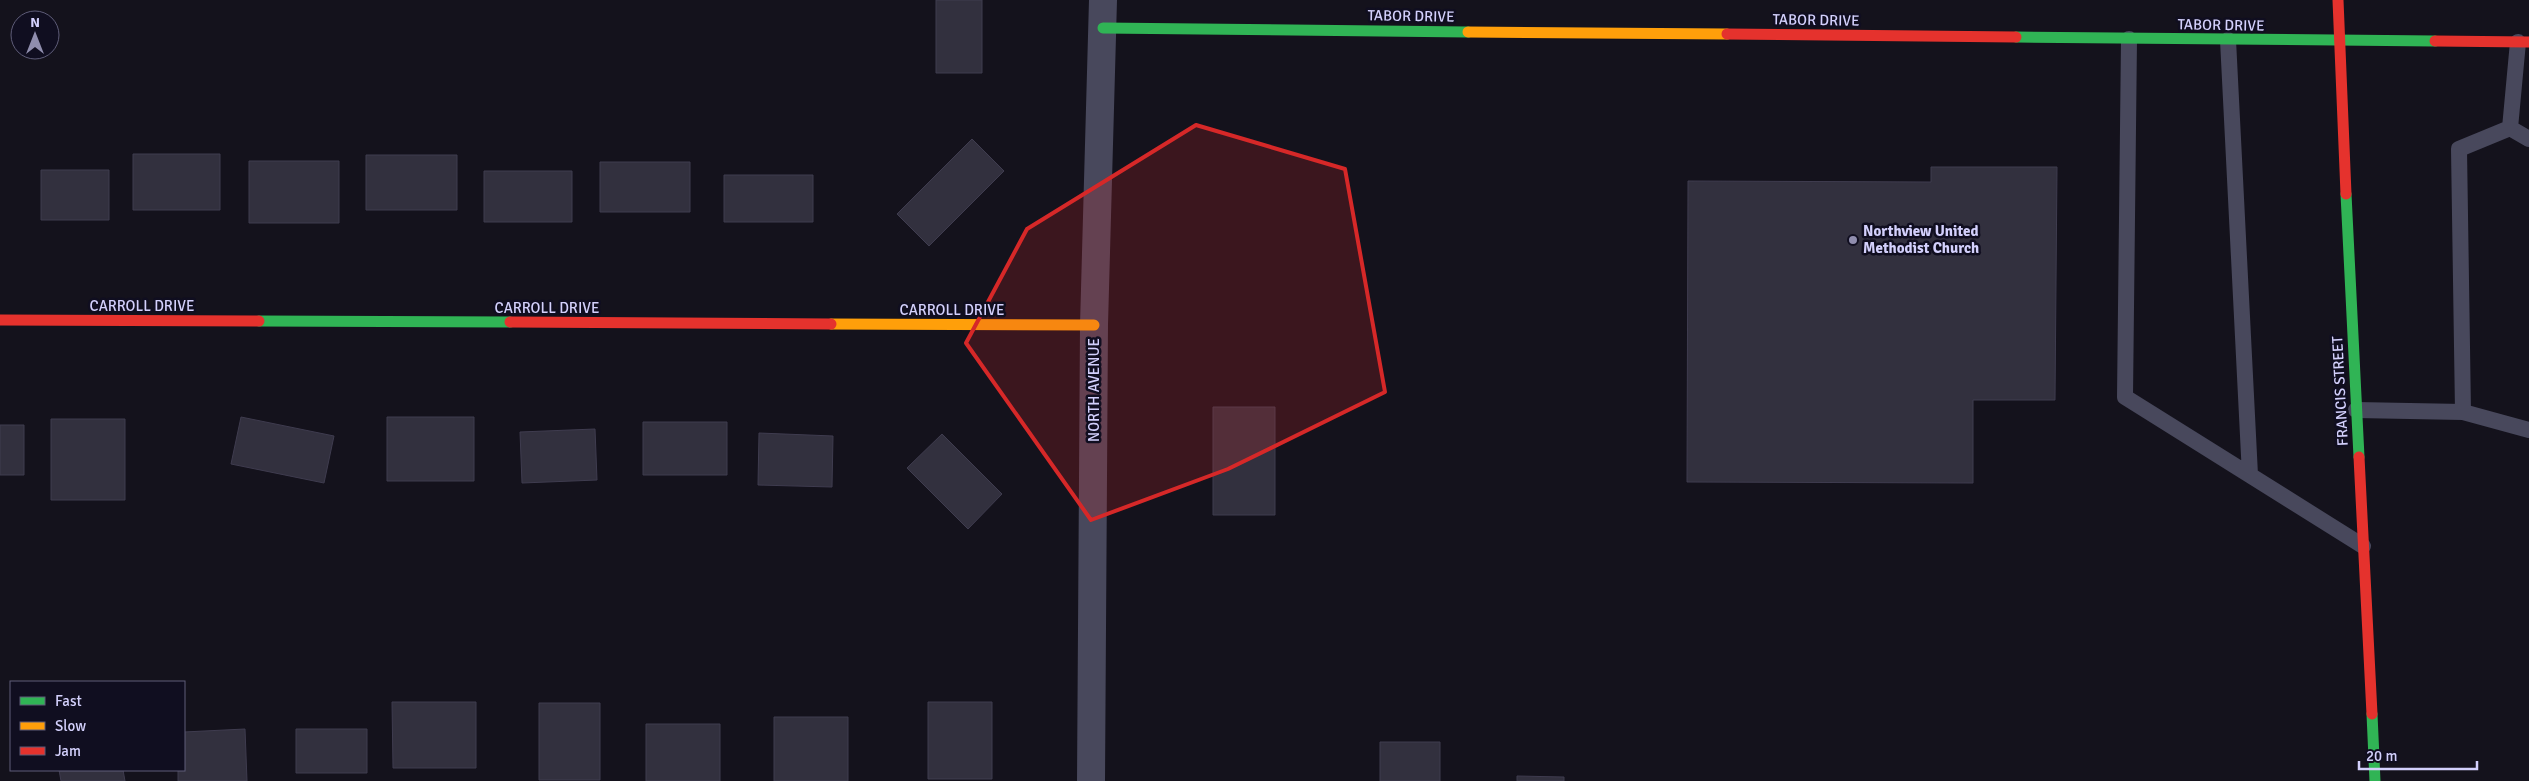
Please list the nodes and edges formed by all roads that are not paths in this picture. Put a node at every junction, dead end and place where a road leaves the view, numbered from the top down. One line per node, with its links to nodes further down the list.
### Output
1 (1103, 0): 3 (street, NORTH AVENUE)
2 (2338, 0): 6 (street, FRANCIS STREET)
3 (1103, 28): 4 (street, TABOR DRIVE); 11 (street, NORTH AVENUE)
4 (2129, 39): 5 (street, TABOR DRIVE); 15 (lane)
5 (2228, 40): 6 (street, TABOR DRIVE); 15 (lane)
6 (2338, 41): 7 (street, TABOR DRIVE); 12 (street, FRANCIS STREET)
7 (2524, 42): 8 (lane)
8 (2510, 128): 9 (lane); 13 (lane)
9 (2529, 139)
10 (0, 320): 11 (street, CARROLL DRIVE)
11 (1094, 325): 17 (street, NORTH AVENUE)
12 (2356, 410): 13 (lane); 16 (street, FRANCIS STREET)
13 (2463, 412): 14 (lane)
14 (2529, 430)
15 (2250, 475): 16 (lane)
16 (2363, 546): 18 (street, FRANCIS STREET)
17 (1091, 781)
18 (2375, 781)

